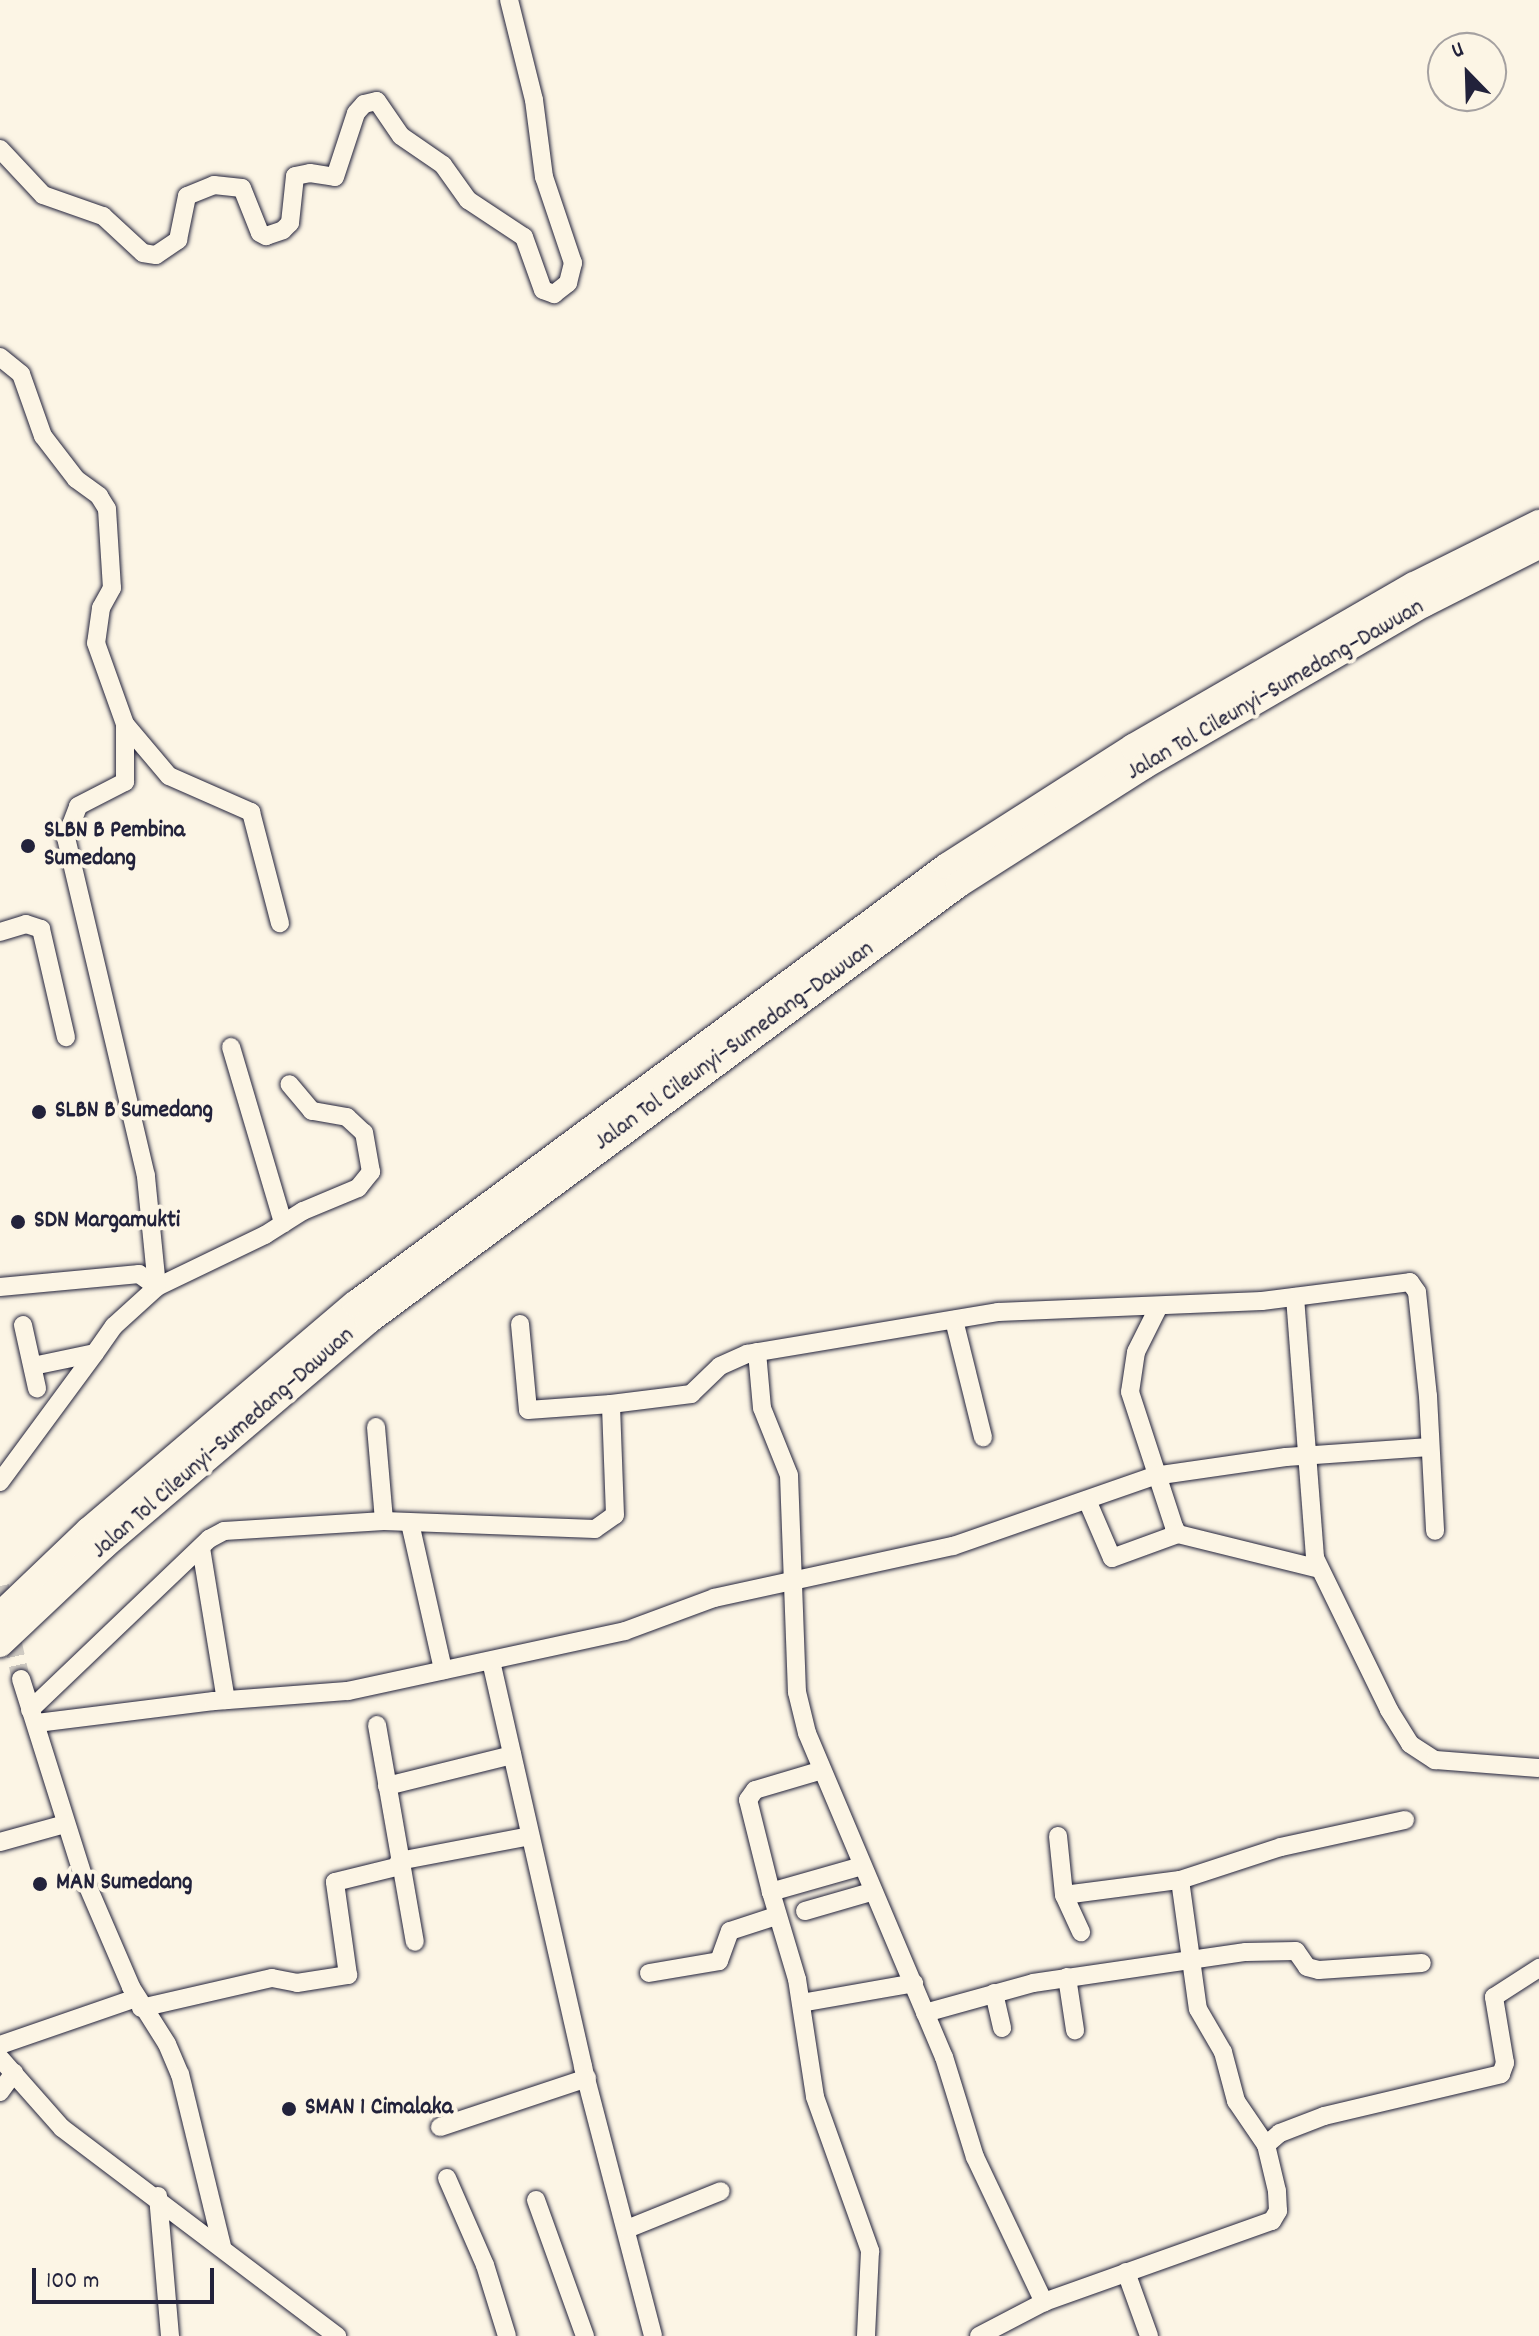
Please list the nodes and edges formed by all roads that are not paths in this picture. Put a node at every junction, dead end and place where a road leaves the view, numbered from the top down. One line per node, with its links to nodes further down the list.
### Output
1 (509, 0): 2 (street)
2 (4, 162)
3 (0, 357): 6 (street)
4 (1539, 523): 39 (highway, Jalan Tol Cileunyi–Sumedang–Dawuan)
5 (1539, 546): 40 (highway, Jalan Tol Cileunyi–Sumedang–Dawuan)
6 (125, 724): 7 (street); 14 (street)
7 (280, 923)
8 (0, 932): 9 (street)
9 (66, 1037)
10 (231, 1047): 12 (street)
11 (289, 1084): 12 (street)
12 (283, 1223): 14 (street)
13 (0, 1287): 14 (street)
14 (157, 1287): 21 (street)
15 (1295, 1297): 16 (street); 27 (street); 28 (street)
16 (1159, 1306): 17 (street); 29 (street)
17 (954, 1320): 20 (street); 26 (street)
18 (520, 1324): 24 (street)
19 (23, 1325): 22 (street)
20 (757, 1352): 24 (street); 38 (street)
21 (95, 1353): 22 (street); 30 (street)
22 (33, 1366): 23 (street)
23 (37, 1388)
24 (611, 1404): 33 (street)
25 (376, 1427): 32 (street)
26 (983, 1437)
27 (1430, 1447): 28 (street); 34 (street)
28 (1308, 1455): 29 (street); 37 (street)
29 (1154, 1476): 31 (street); 35 (street)
30 (0, 1482)
31 (1087, 1500): 35 (street); 38 (street)
32 (384, 1521): 33 (street); 36 (street)
33 (410, 1523): 42 (street)
34 (1435, 1531)
35 (1178, 1534): 37 (street)
36 (201, 1548): 44 (street); 45 (street)
37 (1319, 1569): 48 (street)
38 (791, 1582): 41 (street); 49 (street)
39 (0, 1615)
40 (0, 1644)
41 (491, 1661): 42 (street); 47 (street)
42 (443, 1670): 44 (street)
43 (21, 1679): 45 (street)
44 (226, 1700): 45 (street)
45 (33, 1716): 52 (street)
46 (377, 1725): 50 (street)
47 (512, 1755): 50 (street); 53 (street)
48 (1539, 1768)
49 (822, 1770): 57 (street); 59 (street)
50 (387, 1786): 56 (street)
51 (1405, 1820): 58 (street)
52 (65, 1824): 55 (street); 73 (street)
53 (530, 1836): 56 (street); 81 (street)
54 (1058, 1836): 61 (street)
55 (0, 1842)
56 (400, 1863): 65 (street); 73 (street)
57 (862, 1866): 59 (street); 60 (street)
58 (1180, 1880): 61 (street); 66 (street)
59 (771, 1892): 63 (street)
60 (871, 1892): 62 (street); 71 (street)
61 (1064, 1895): 64 (street)
62 (805, 1911)
63 (776, 1916): 69 (street); 74 (street)
64 (1081, 1932)
65 (415, 1942)
66 (1192, 1958): 67 (street); 70 (street); 84 (street)
67 (1422, 1963)
68 (1539, 1968): 84 (street)
69 (649, 1973)
70 (1067, 1977): 72 (street); 77 (street)
71 (914, 1983): 74 (street); 75 (street)
72 (994, 1993): 75 (street); 76 (street)
73 (138, 2003): 78 (street); 90 (street)
74 (801, 2003): 98 (street)
75 (925, 2013): 92 (street)
76 (1002, 2028)
77 (1075, 2030)
78 (0, 2045)
79 (0, 2058): 80 (street)
80 (14, 2073): 82 (street); 87 (street)
81 (587, 2078): 83 (street); 89 (street)
82 (0, 2092)
83 (440, 2127)
84 (1266, 2145): 91 (street)
85 (447, 2178): 95 (street)
86 (721, 2191): 89 (street)
87 (158, 2196): 90 (street); 93 (street)
88 (536, 2200): 96 (street)
89 (627, 2229): 97 (street)
90 (222, 2246): 94 (street)
91 (1126, 2272): 92 (street); 100 (street)
92 (1044, 2302): 99 (street)
93 (170, 2336)
94 (337, 2336)
95 (507, 2336)
96 (585, 2336)
97 (653, 2336)
98 (866, 2336)
99 (979, 2336)
100 (1149, 2336)

